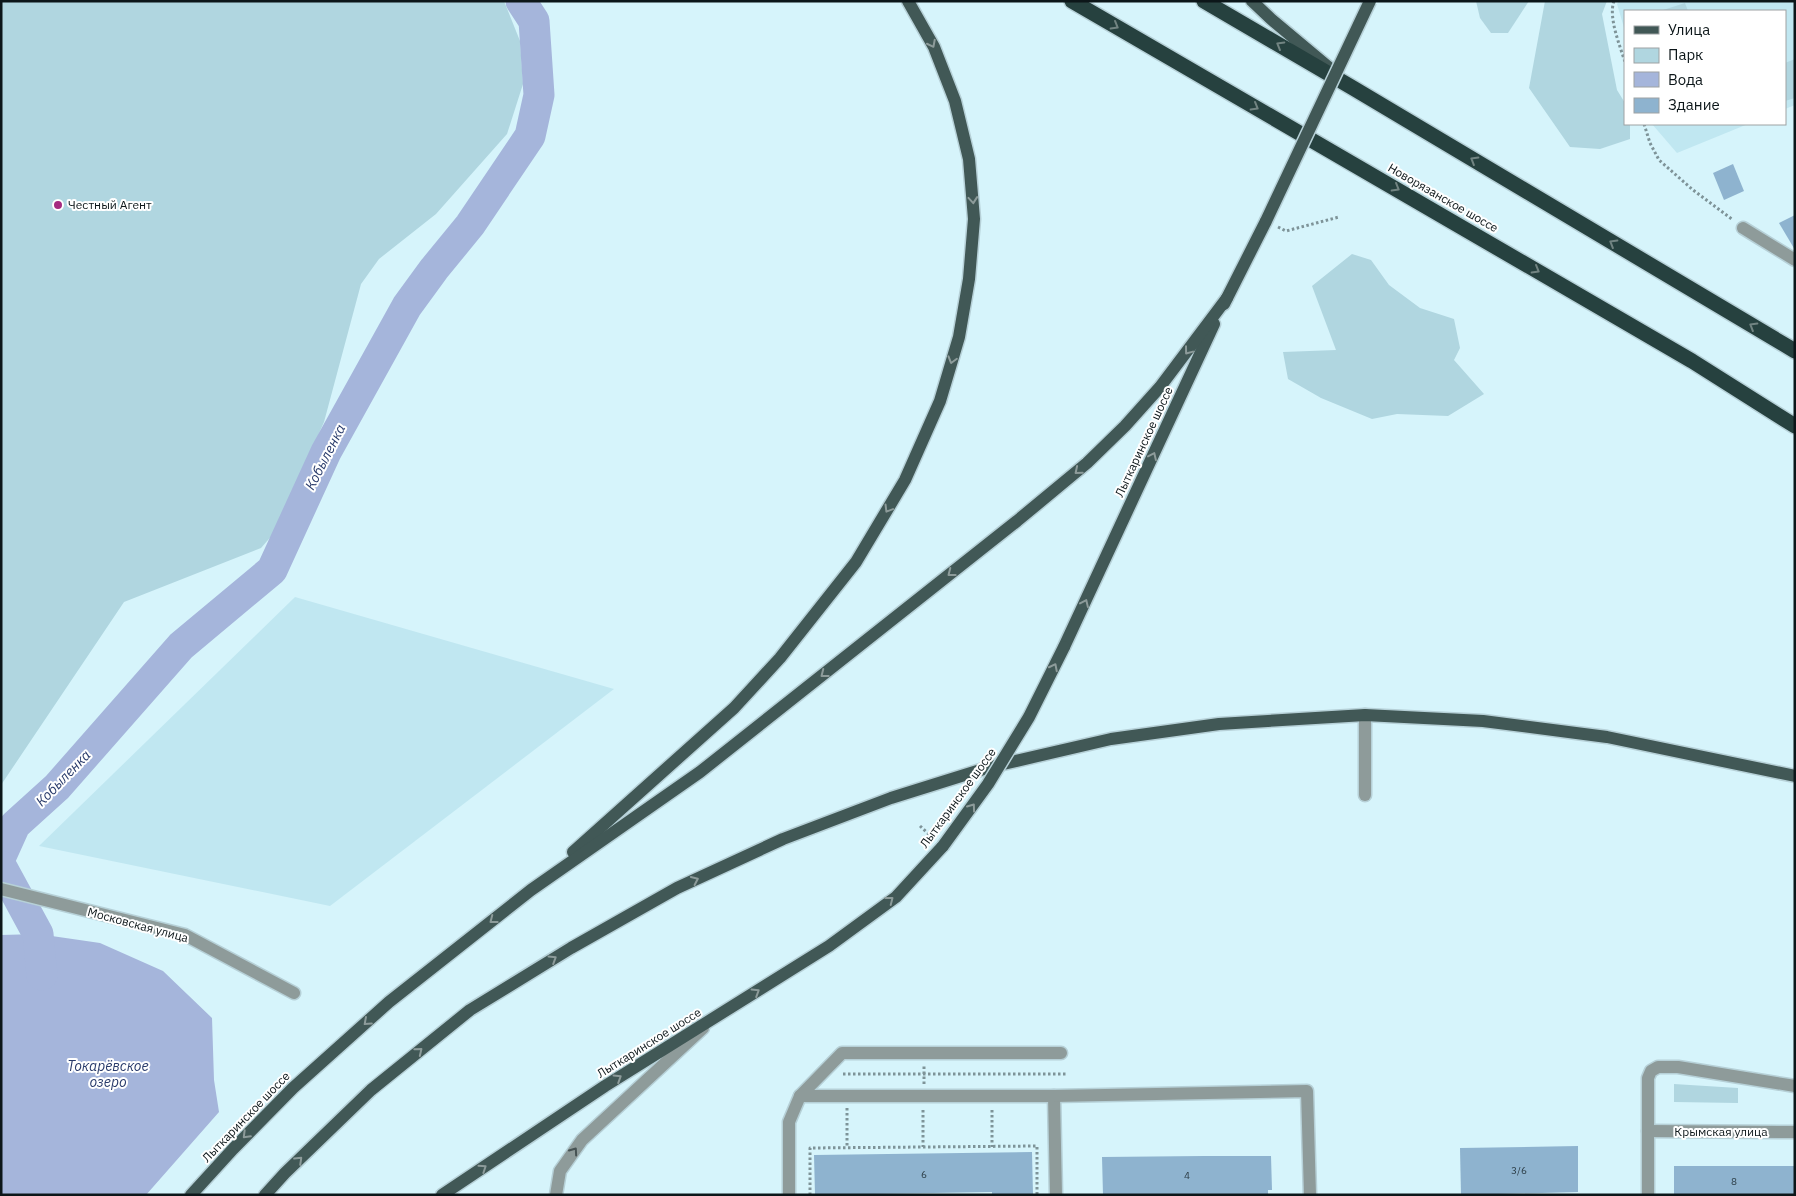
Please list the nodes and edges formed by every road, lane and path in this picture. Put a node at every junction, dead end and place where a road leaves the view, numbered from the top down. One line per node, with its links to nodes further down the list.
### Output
1 (908, 1): 21 (main road, Лыткаринское шоссе, one-way to 21)
2 (1072, 1): 16 (highway, Новорязанское шоссе, one-way to 16)
3 (1204, 1): 8 (highway, one-way to 3)
4 (1252, 1): 8 (main road)
5 (1370, 1): 11 (main road, Лыткаринское шоссе, bridge)
6 (1614, 1): 7 (path)
7 (1624, 59)
8 (1353, 88): 15 (highway, one-way to 8)
9 (1644, 125): 12 (path)
10 (1339, 217): 11 (path)
11 (1266, 221): 14 (main road, Лыткаринское шоссе)
12 (1743, 228): 13 (street)
13 (1795, 260)
14 (1227, 298): 21 (main road, Лыткаринское шоссе, one-way to 21); 23 (main road, Лыткаринское шоссе, one-way to 14, bridge)
15 (1795, 351)
16 (1795, 426)
17 (1365, 715): 18 (main road); 19 (street); 33 (main road, one-way to 17)
18 (1795, 776)
19 (1365, 795)
20 (1, 889): 22 (street, Московская улица)
21 (531, 890): 32 (main road, Лыткаринское шоссе, one-way to 32)
22 (294, 993)
23 (711, 1020): 34 (main road, Лыткаринское шоссе, one-way to 23); 35 (street, one-way to 23)
24 (1061, 1053): 25 (street)
25 (822, 1074): 26 (path); 28 (street)
26 (1068, 1074)
27 (1795, 1086): 30 (street)
28 (800, 1096): 29 (street); 36 (street)
29 (1054, 1096): 39 (street); 40 (street)
30 (1648, 1131): 31 (street, Крымская улица); 41 (street)
31 (1795, 1132)
32 (191, 1195)
33 (265, 1195)
34 (442, 1195)
35 (556, 1195)
36 (789, 1195)
37 (810, 1195): 38 (path)
38 (1037, 1195)
39 (1056, 1195)
40 (1310, 1195)
41 (1648, 1195)

